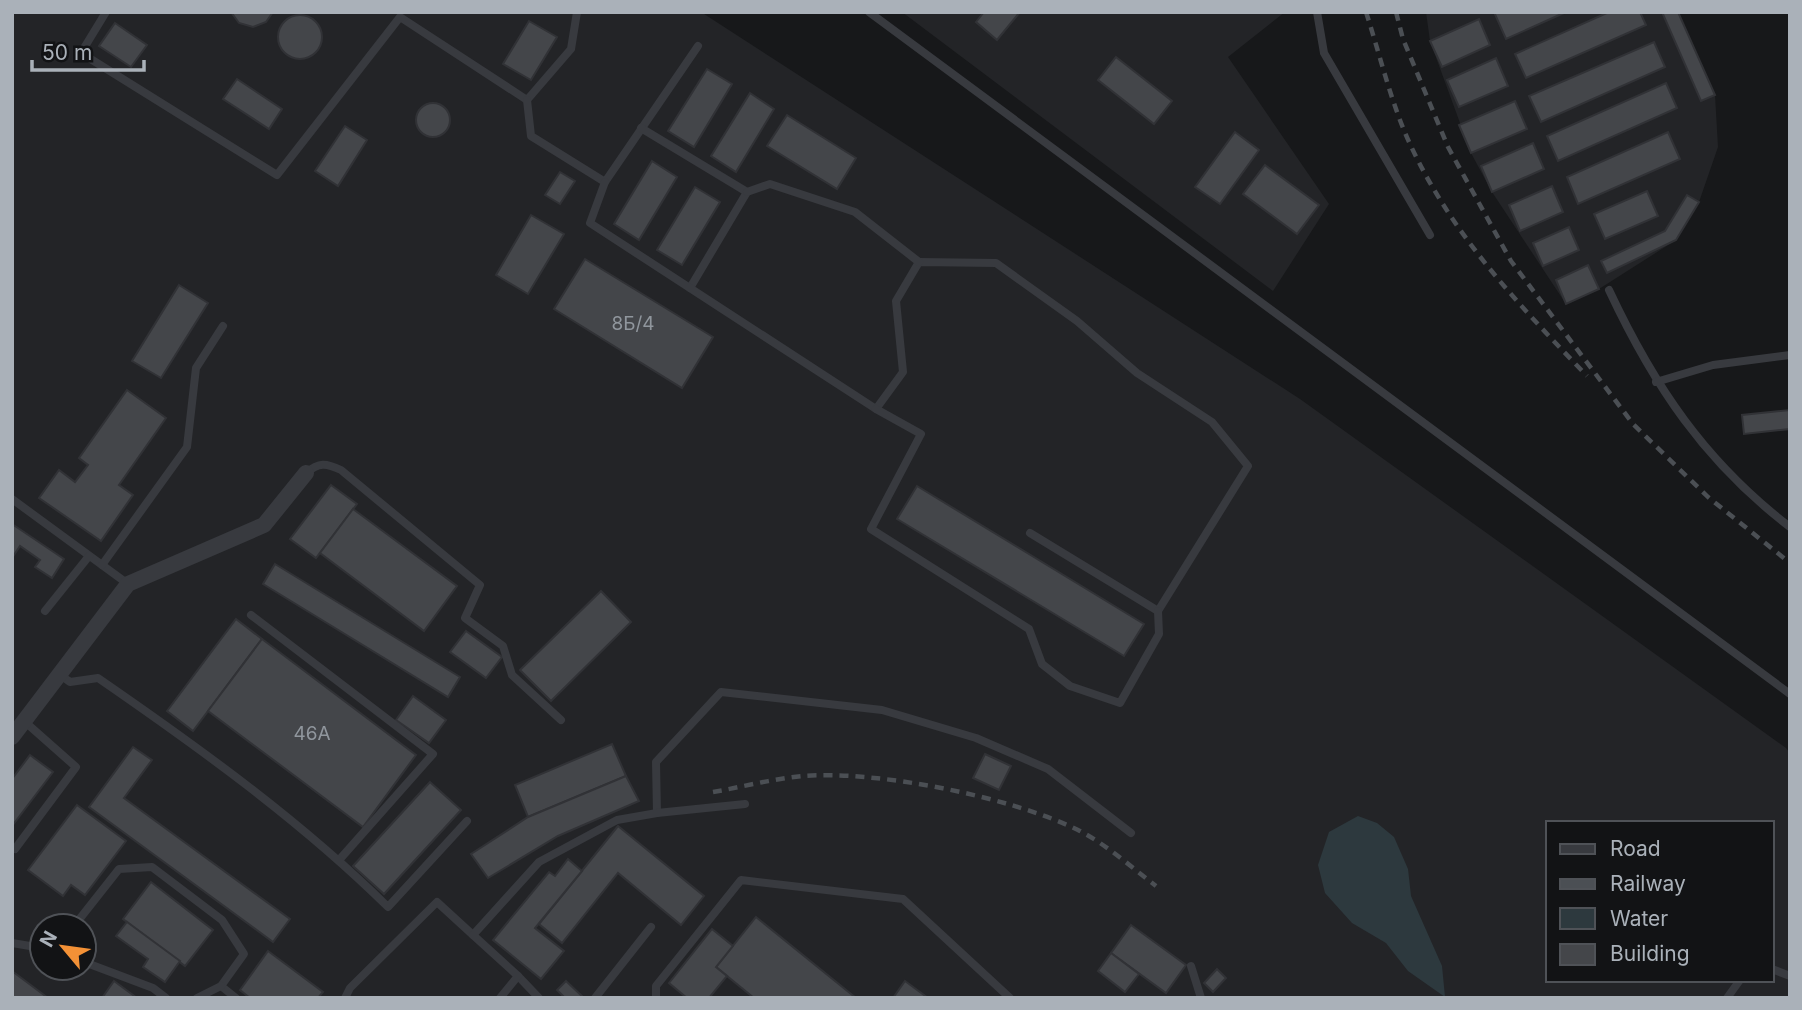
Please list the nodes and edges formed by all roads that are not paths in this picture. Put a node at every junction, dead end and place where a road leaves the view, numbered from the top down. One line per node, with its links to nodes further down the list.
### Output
1 (106, 12): 6 (lane)
2 (577, 12): 6 (lane)
3 (869, 12): 29 (lane)
4 (1317, 12): 10 (lane)
5 (698, 46): 7 (lane)
6 (527, 100): 8 (lane)
7 (641, 128): 8 (lane); 9 (lane)
8 (605, 182): 12 (lane)
9 (747, 192): 11 (lane); 12 (lane)
10 (1430, 235)
11 (919, 262): 17 (lane); 26 (lane)
12 (690, 288): 17 (lane)
13 (1609, 290): 16 (lane)
14 (223, 326): 23 (lane)
15 (1790, 355): 16 (lane)
16 (1656, 382): 20 (lane)
17 (876, 409): 26 (lane)
18 (306, 473): 24 (street); 30 (lane)
19 (12, 499): 22 (lane)
20 (1790, 527)
21 (1030, 533): 26 (lane)
22 (89, 556): 23 (lane); 25 (lane)
23 (102, 565): 24 (lane)
24 (128, 584): 28 (street)
25 (45, 611)
26 (1158, 611)
27 (251, 614): 38 (lane)
28 (59, 674): 31 (street); 38 (lane)
29 (1790, 694)
30 (561, 720)
31 (24, 721): 32 (street); 37 (lane)
32 (12, 737)
33 (745, 804): 34 (lane)
34 (657, 813): 36 (lane); 41 (lane)
35 (467, 821): 38 (lane)
36 (1131, 833)
37 (15, 849)
38 (340, 859)
39 (85, 912): 46 (lane)
40 (651, 927): 53 (lane)
41 (473, 935): 44 (lane); 50 (lane)
42 (1191, 966): 56 (lane)
43 (98, 967): 47 (lane)
44 (518, 976): 51 (lane); 52 (lane)
45 (1739, 982): 57 (lane)
46 (221, 986): 48 (lane); 49 (lane)
47 (166, 998)
48 (197, 998)
49 (236, 998)
50 (345, 998)
51 (500, 998)
52 (539, 998)
53 (595, 998)
54 (656, 998): 55 (lane)
55 (1010, 998)
56 (1201, 998)
57 (1727, 998)

